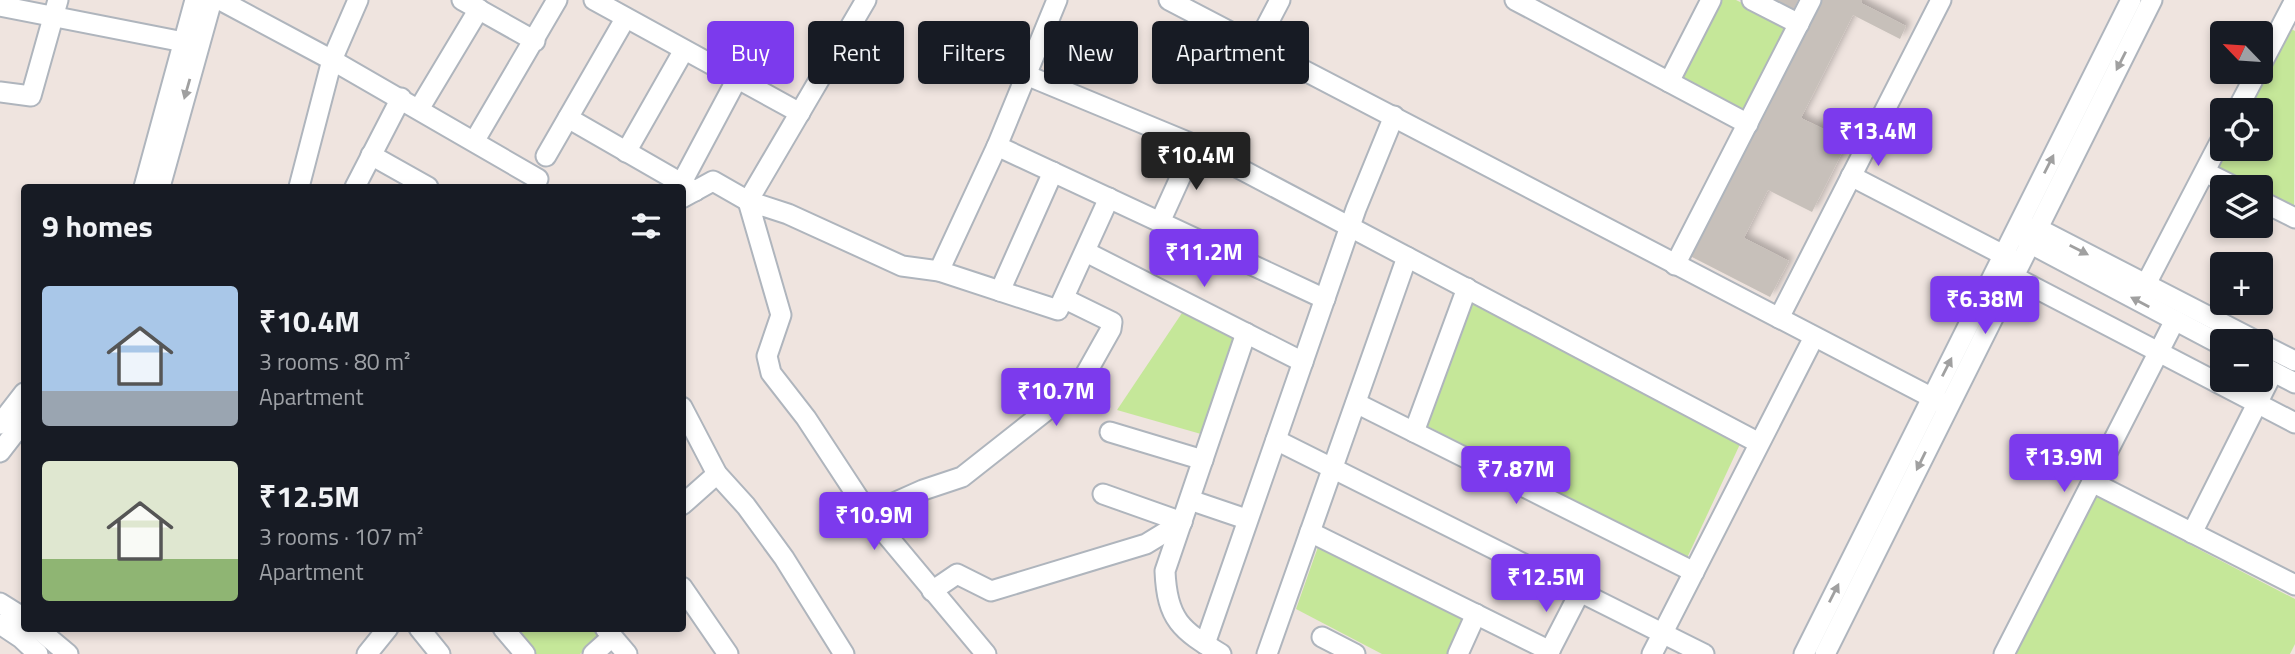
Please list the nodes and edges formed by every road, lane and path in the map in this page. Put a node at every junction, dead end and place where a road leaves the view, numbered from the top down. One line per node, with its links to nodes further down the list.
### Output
1 (195, 0): 27 (street)
2 (212, 0): 27 (street)
3 (220, 0): 30 (street)
4 (358, 0): 30 (street)
5 (557, 0): 26 (street)
6 (594, 0): 22 (street)
7 (866, 0): 42 (street)
8 (1057, 0): 32 (street)
9 (1169, 0): 23 (street)
10 (1280, 0): 24 (street)
11 (1515, 0): 35 (street)
12 (1711, 0): 35 (street)
13 (1752, 0): 25 (street)
14 (1811, 0): 25 (street)
15 (1941, 0): 56 (street)
16 (2131, 0): 71 (street, one-way to 16)
17 (2152, 0): 71 (street, one-way to 71)
18 (471, 5): 26 (street); 41 (street)
19 (0, 6): 20 (street)
20 (56, 7): 27 (street); 39 (street)
21 (2293, 11): 28 (street)
22 (625, 19): 29 (street); 44 (street)
23 (1211, 21)
24 (1269, 21)
25 (1799, 24): 45 (street)
26 (535, 41): 46 (street)
27 (191, 43): 58 (street); 59 (street, one-way to 59)
28 (2273, 45)
29 (684, 50): 31 (street); 49 (street)
30 (332, 60): 40 (street); 60 (street)
31 (707, 63)
32 (1030, 65)
33 (1309, 71): 43 (street)
34 (1030, 77): 47 (street)
35 (1669, 82): 45 (street)
36 (735, 84): 64 (street)
37 (746, 84): 42 (street)
38 (1022, 84): 48 (street)
39 (0, 92)
40 (401, 98): 41 (street); 50 (street)
41 (419, 109): 46 (street)
42 (800, 113): 66 (street)
43 (1394, 116): 70 (street); 74 (street)
44 (568, 118): 49 (street); 51 (street)
45 (1748, 124): 74 (street)
46 (475, 140): 57 (street)
47 (1195, 145): 69 (street); 70 (street)
48 (998, 146): 53 (street); 76 (street)
49 (626, 152): 63 (street)
50 (371, 155): 61 (street); 62 (street)
51 (546, 156)
52 (2210, 161): 54 (street)
53 (1053, 172): 65 (street); 79 (street)
54 (2205, 172): 55 (street); 77 (street)
55 (2211, 175)
56 (1851, 176): 75 (street); 82 (street)
57 (538, 179)
58 (145, 184)
59 (161, 184)
60 (300, 184)
61 (356, 184)
62 (423, 184)
63 (675, 184)
64 (686, 191): 66 (street)
65 (1109, 198): 69 (street); 72 (street)
66 (748, 201): 76 (street); 115 (street)
67 (2273, 207): 68 (street)
68 (2295, 218)
69 (1160, 222): 81 (street)
70 (1350, 226): 73 (street); 81 (street)
71 (2027, 234): 75 (street); 77 (street, one-way to 77); 83 (street, one-way to 71)
72 (1086, 251): 80 (street); 85 (street)
73 (1407, 257): 78 (street); 97 (street)
74 (1675, 265): 82 (street)
75 (2008, 265): 89 (street); 96 (street)
76 (939, 271): 79 (street)
77 (2146, 284): 84 (street)
78 (1467, 288): 104 (street); 106 (street)
79 (1000, 292): 80 (street)
80 (1065, 299): 115 (street)
81 (1325, 299): 91 (street)
82 (1779, 318): 86 (street)
83 (2175, 320): 87 (street); 89 (street)
84 (2234, 329)
85 (1245, 332): 91 (street); 108 (street)
86 (1814, 337): 96 (street); 106 (street)
87 (2210, 339)
88 (2273, 349): 90 (street)
89 (2159, 352): 98 (street); 111 (street)
90 (2295, 361)
91 (1303, 362): 105 (street)
92 (2273, 371): 93 (street)
93 (2295, 383)
94 (2260, 392): 98 (street)
95 (21, 397): 101 (street)
96 (1940, 401): 153 (street, one-way to 96); 154 (street, one-way to 154)
97 (1356, 403): 104 (street); 109 (street)
98 (2257, 403): 100 (street); 119 (street)
99 (686, 415): 110 (street)
100 (2295, 423)
101 (0, 424)
102 (21, 425): 107 (street)
103 (1110, 432): 108 (street)
104 (1415, 432): 120 (street)
105 (1276, 440): 109 (street); 116 (street)
106 (1759, 443): 120 (street)
107 (0, 452)
108 (1203, 460): 113 (street)
109 (1332, 468): 118 (street); 123 (street)
110 (717, 474): 114 (street); 146 (street)
111 (2092, 482): 119 (street); 155 (street)
112 (1103, 494): 117 (street)
113 (1190, 500): 116 (street); 117 (street)
114 (686, 501)
115 (869, 514): 122 (street)
116 (1246, 519): 136 (street)
117 (1182, 522): 122 (street); 136 (street)
118 (1310, 532): 126 (street); 148 (street)
119 (2192, 533): 121 (street)
120 (1694, 572): 134 (street)
121 (2295, 585)
122 (932, 591): 147 (street)
123 (1580, 592): 134 (street); 137 (street)
124 (686, 593): 145 (street)
125 (0, 603): 127 (street)
126 (1476, 614): 137 (street); 150 (street)
127 (21, 616)
128 (0, 624): 138 (street)
129 (42, 632): 139 (street)
130 (385, 632): 140 (street)
131 (422, 632): 141 (street)
132 (506, 632): 142 (street)
133 (609, 633): 143 (street); 144 (street)
134 (1663, 633): 151 (street); 152 (street)
135 (1322, 637): 149 (street)
136 (1213, 649)
137 (1549, 652)
138 (38, 654)
139 (68, 654)
140 (367, 654)
141 (440, 654)
142 (525, 654)
143 (593, 654)
144 (627, 654)
145 (728, 654)
146 (844, 654)
147 (986, 654)
148 (1267, 654)
149 (1355, 654)
150 (1458, 654)
151 (1652, 654)
152 (1704, 654)
153 (1804, 654)
154 (1825, 654)
155 (2004, 654)

